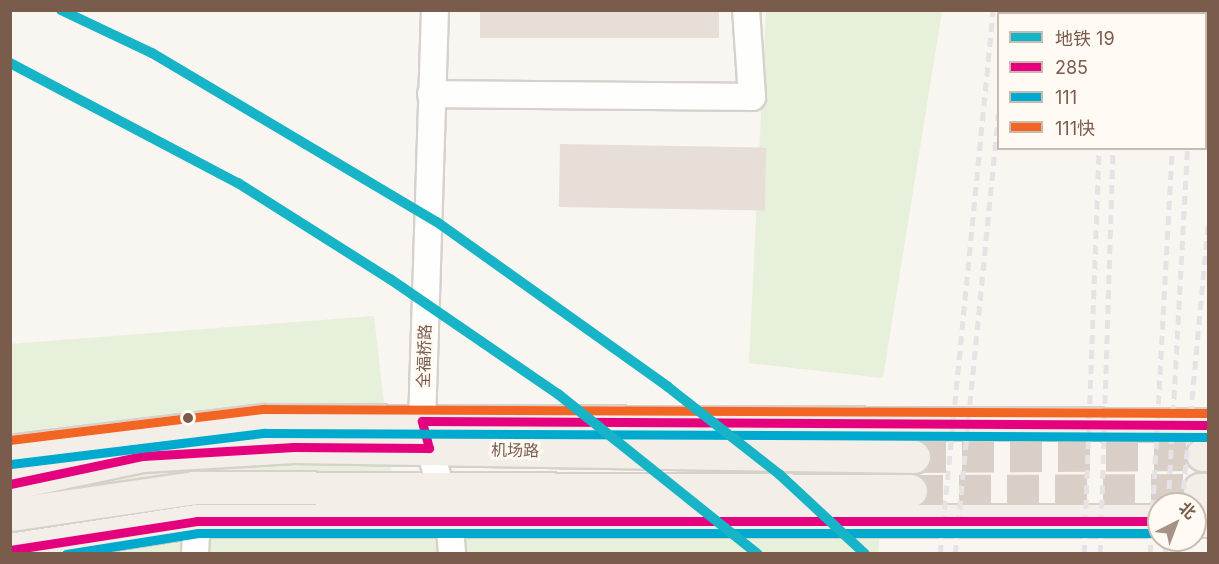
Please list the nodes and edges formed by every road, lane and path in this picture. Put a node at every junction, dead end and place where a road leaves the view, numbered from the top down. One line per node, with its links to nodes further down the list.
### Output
1 (435, 10): 3 (street, 全福桥路)
2 (746, 10): 3 (street)
3 (431, 94): 5 (street, 全福桥路)
4 (1209, 425): 5 (main road, 机场路)
5 (426, 434): 6 (main road, 机场路); 7 (main road, 机场路); 8 (main road, 机场路); 9 (street, 全福桥路)
6 (10, 452)
7 (914, 457)
8 (10, 484)
9 (439, 486): 10 (main road); 11 (main road); 12 (street, 全福桥路)
10 (911, 490)
11 (10, 515)
12 (449, 518): 13 (main road); 14 (main road); 17 (street, 全福桥路)
13 (197, 521): 15 (main road); 16 (street)
14 (1147, 521)
15 (10, 550)
16 (195, 554)
17 (453, 554)

